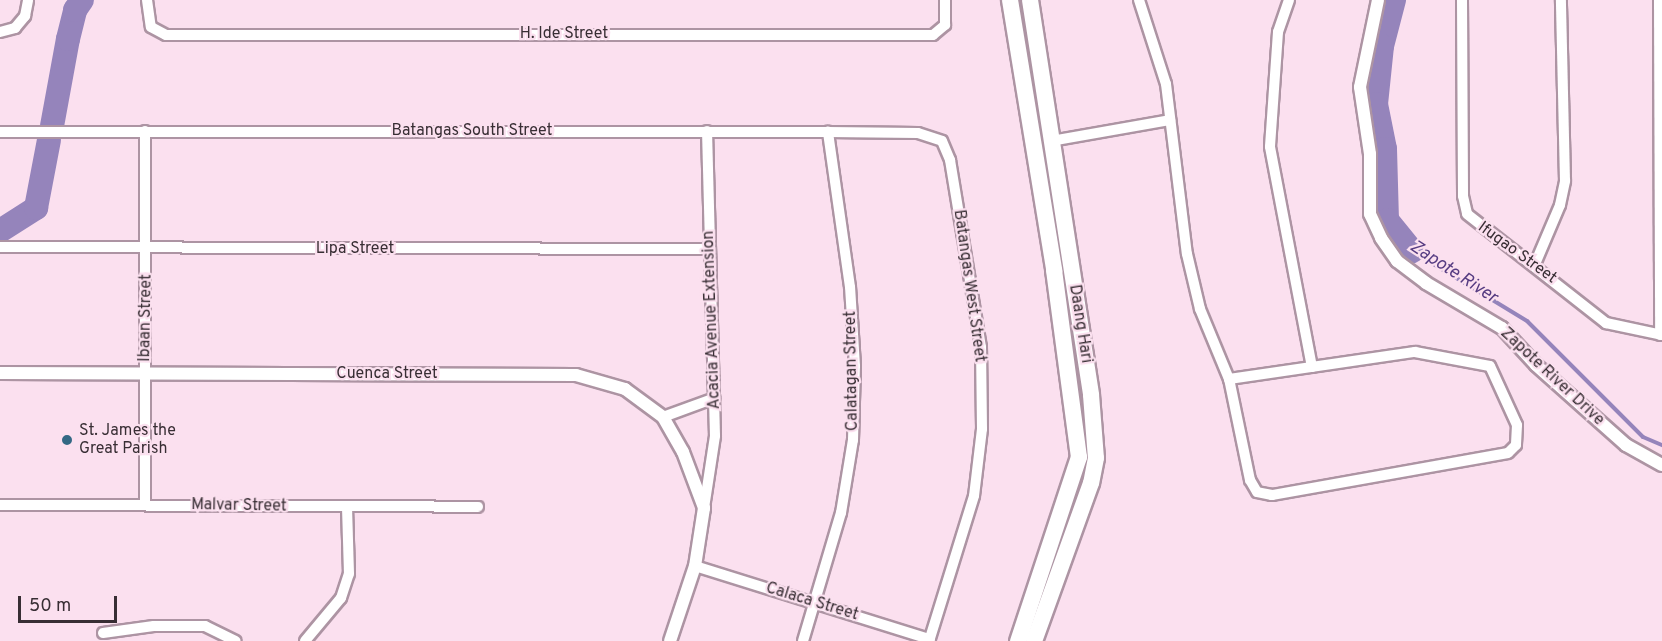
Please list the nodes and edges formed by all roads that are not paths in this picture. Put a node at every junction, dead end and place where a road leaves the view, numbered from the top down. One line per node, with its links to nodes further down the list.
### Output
1 (28, 0): 12 (street)
2 (147, 0): 3 (street, H. Ide Street)
3 (945, 0)
4 (1011, 0): 46 (main road, Daang Hari)
5 (1030, 0): 20 (main road, Daang Hari)
6 (1139, 0): 14 (street)
7 (1289, 0): 26 (street)
8 (1378, 0): 32 (street, Zapote River Drive)
9 (1462, 0): 24 (street, Ifugao Street)
10 (1561, 0): 24 (street)
11 (1659, 0): 13 (street)
12 (0, 32)
13 (1661, 37): 25 (street)
14 (1170, 120): 20 (street); 29 (street)
15 (145, 131): 16 (street, Batangas South Street); 17 (street, Batangas South Street); 22 (street, Ibaan Street)
16 (707, 131): 18 (street, Batangas South Street); 23 (street, Acacia Avenue Extension)
17 (0, 132)
18 (828, 132): 19 (street, Batangas South Street); 39 (street, Calatagan Street)
19 (942, 141): 41 (street, Batangas West Street)
20 (1051, 141): 47 (main road, Daang Hari)
21 (0, 247): 22 (street, Lipa Street)
22 (148, 248): 23 (street, Lipa Street); 27 (street, Ibaan Street)
23 (710, 249): 30 (street, Acacia Avenue Extension)
24 (1535, 264): 25 (street, Ifugao Street)
25 (1661, 335)
26 (1312, 367): 29 (street); 29 (street)
27 (145, 372): 28 (street, Cuenca Street); 31 (street, Cuenca Street); 33 (street, Ibaan Street)
28 (0, 373)
29 (1230, 378)
30 (715, 398): 31 (street); 37 (street, Acacia Avenue Extension)
31 (663, 417): 37 (street, Cuenca Street)
32 (1662, 465)
33 (145, 504): 34 (street, Malvar Street); 36 (street, Malvar Street)
34 (0, 505)
35 (478, 507): 36 (street, Malvar Street)
36 (347, 508): 43 (street)
37 (704, 508): 38 (street)
38 (695, 566): 39 (street, Calaca Street); 44 (street)
39 (815, 603): 41 (street, Calaca Street); 45 (street, Calatagan Street)
40 (103, 633): 42 (street)
41 (929, 640)
42 (236, 641)
43 (305, 641)
44 (670, 641)
45 (802, 641)
46 (1018, 641)
47 (1034, 641)

